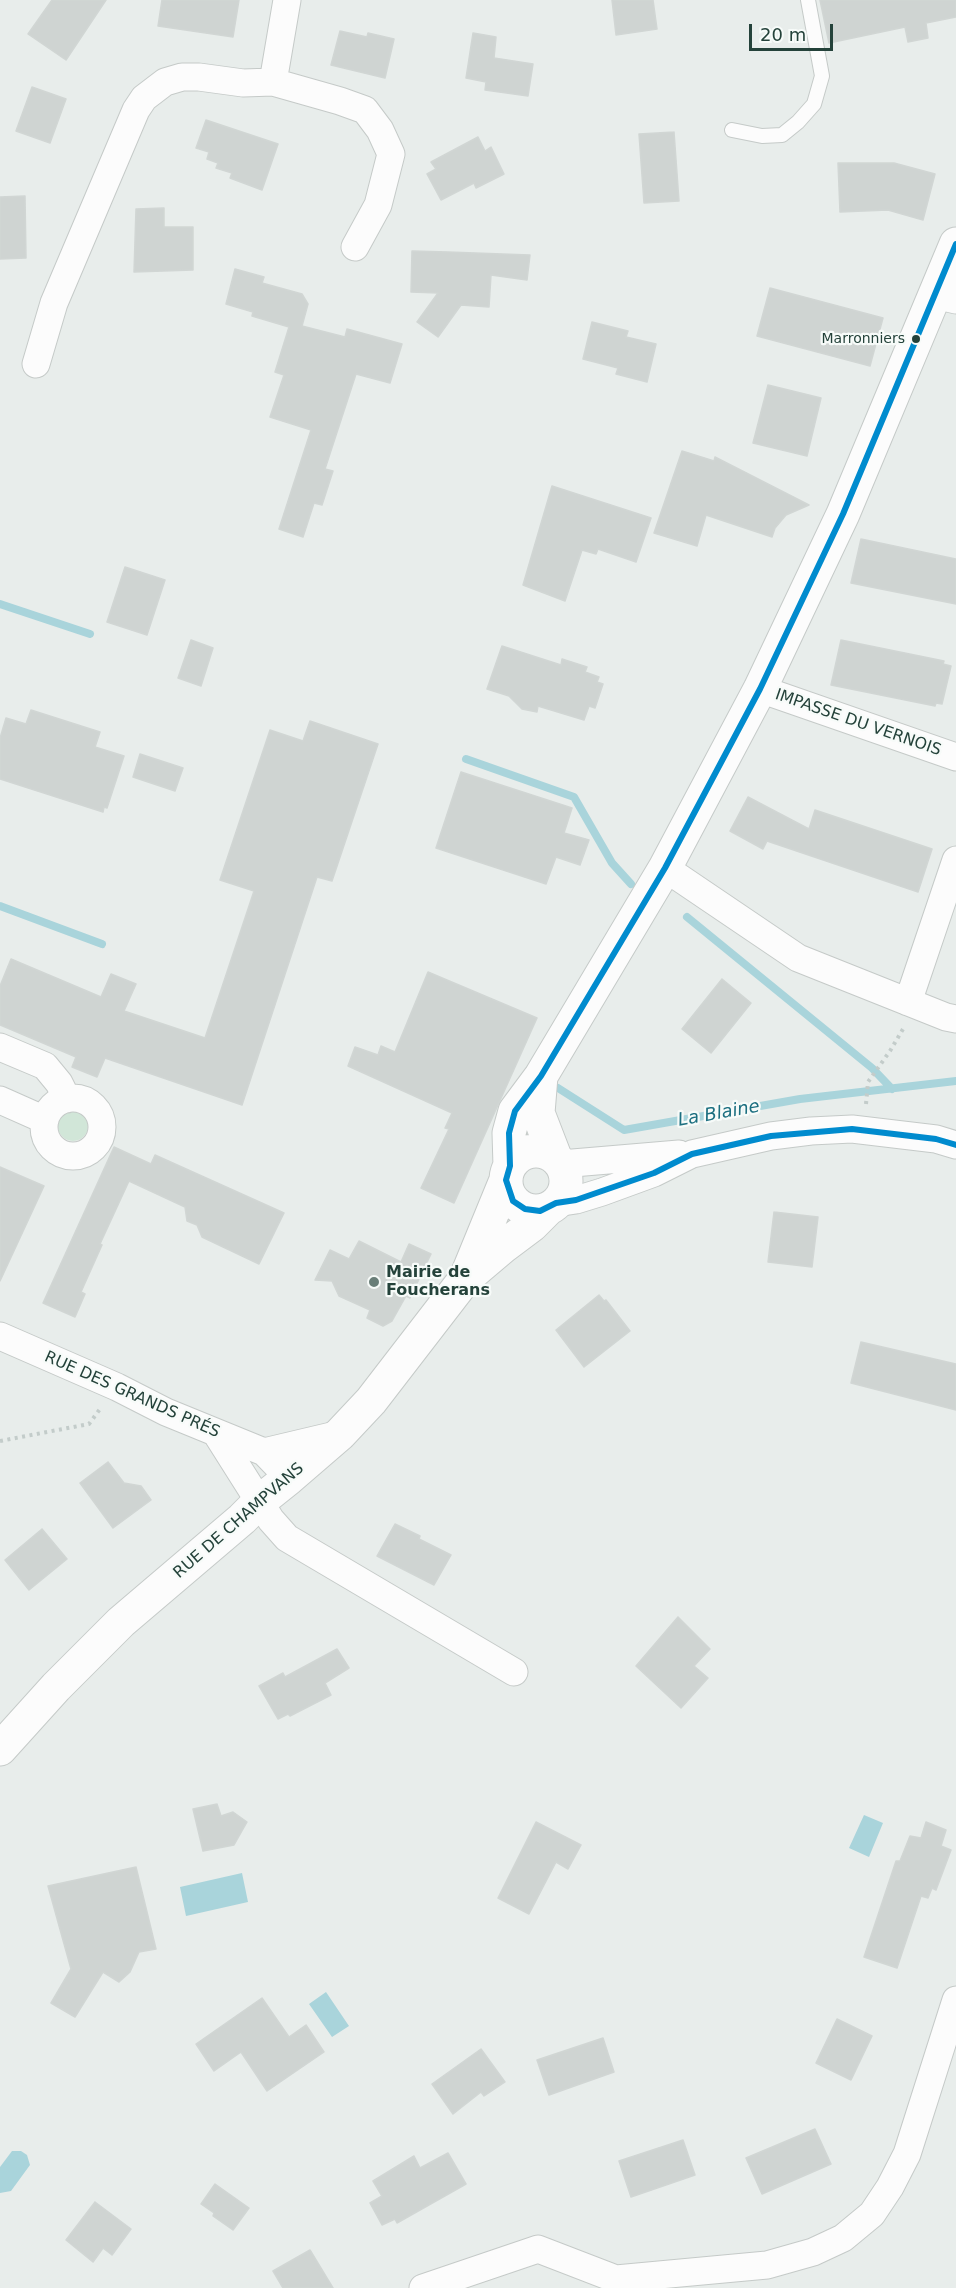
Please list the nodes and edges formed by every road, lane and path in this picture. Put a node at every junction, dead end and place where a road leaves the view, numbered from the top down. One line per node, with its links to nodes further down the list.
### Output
1 (287, 0): 3 (street)
2 (808, 0): 4 (lane)
3 (273, 82): 6 (street); 8 (street)
4 (732, 130)
5 (956, 244): 7 (street)
6 (355, 247)
7 (946, 297): 9 (street)
8 (36, 364)
9 (760, 689): 10 (street, IMPASSE DU VERNOIS); 12 (street)
10 (956, 757)
11 (956, 860): 13 (street)
12 (665, 868): 13 (street); 16 (street)
13 (909, 1002): 14 (street); 19 (path)
14 (956, 1019)
15 (0, 1047): 17 (street)
16 (541, 1076): 23 (street); 24 (street)
17 (67, 1099): 20 (street); 20 (street)
18 (0, 1100): 20 (street)
19 (869, 1111)
20 (45, 1120)
21 (956, 1145): 22 (street)
22 (692, 1154): 23 (street); 25 (street)
23 (558, 1161): 24 (street); 25 (street)
24 (508, 1173): 25 (street); 26 (street, RUE DE CHAMPVANS)
25 (552, 1206): 26 (street, RUE DE CHAMPVANS)
26 (465, 1279): 30 (street, RUE DE CHAMPVANS)
27 (0, 1336): 28 (street, RUE DES GRANDS PRÉS)
28 (117, 1387): 29 (street, RUE DES GRANDS PRÉS); 31 (path)
29 (216, 1432): 32 (street, RUE DES GRANDS PRÉS); 34 (street)
30 (340, 1434): 32 (street); 33 (street, RUE DE CHAMPVANS)
31 (0, 1442)
32 (264, 1452): 33 (street, RUE DES GRANDS PRÉS)
33 (289, 1478): 34 (street, RUE DE CHAMPVANS)
34 (259, 1502): 35 (street); 36 (street, RUE DE CHAMPVANS)
35 (514, 1672)
36 (0, 1749)
37 (956, 2000): 38 (street)
38 (423, 2288)

